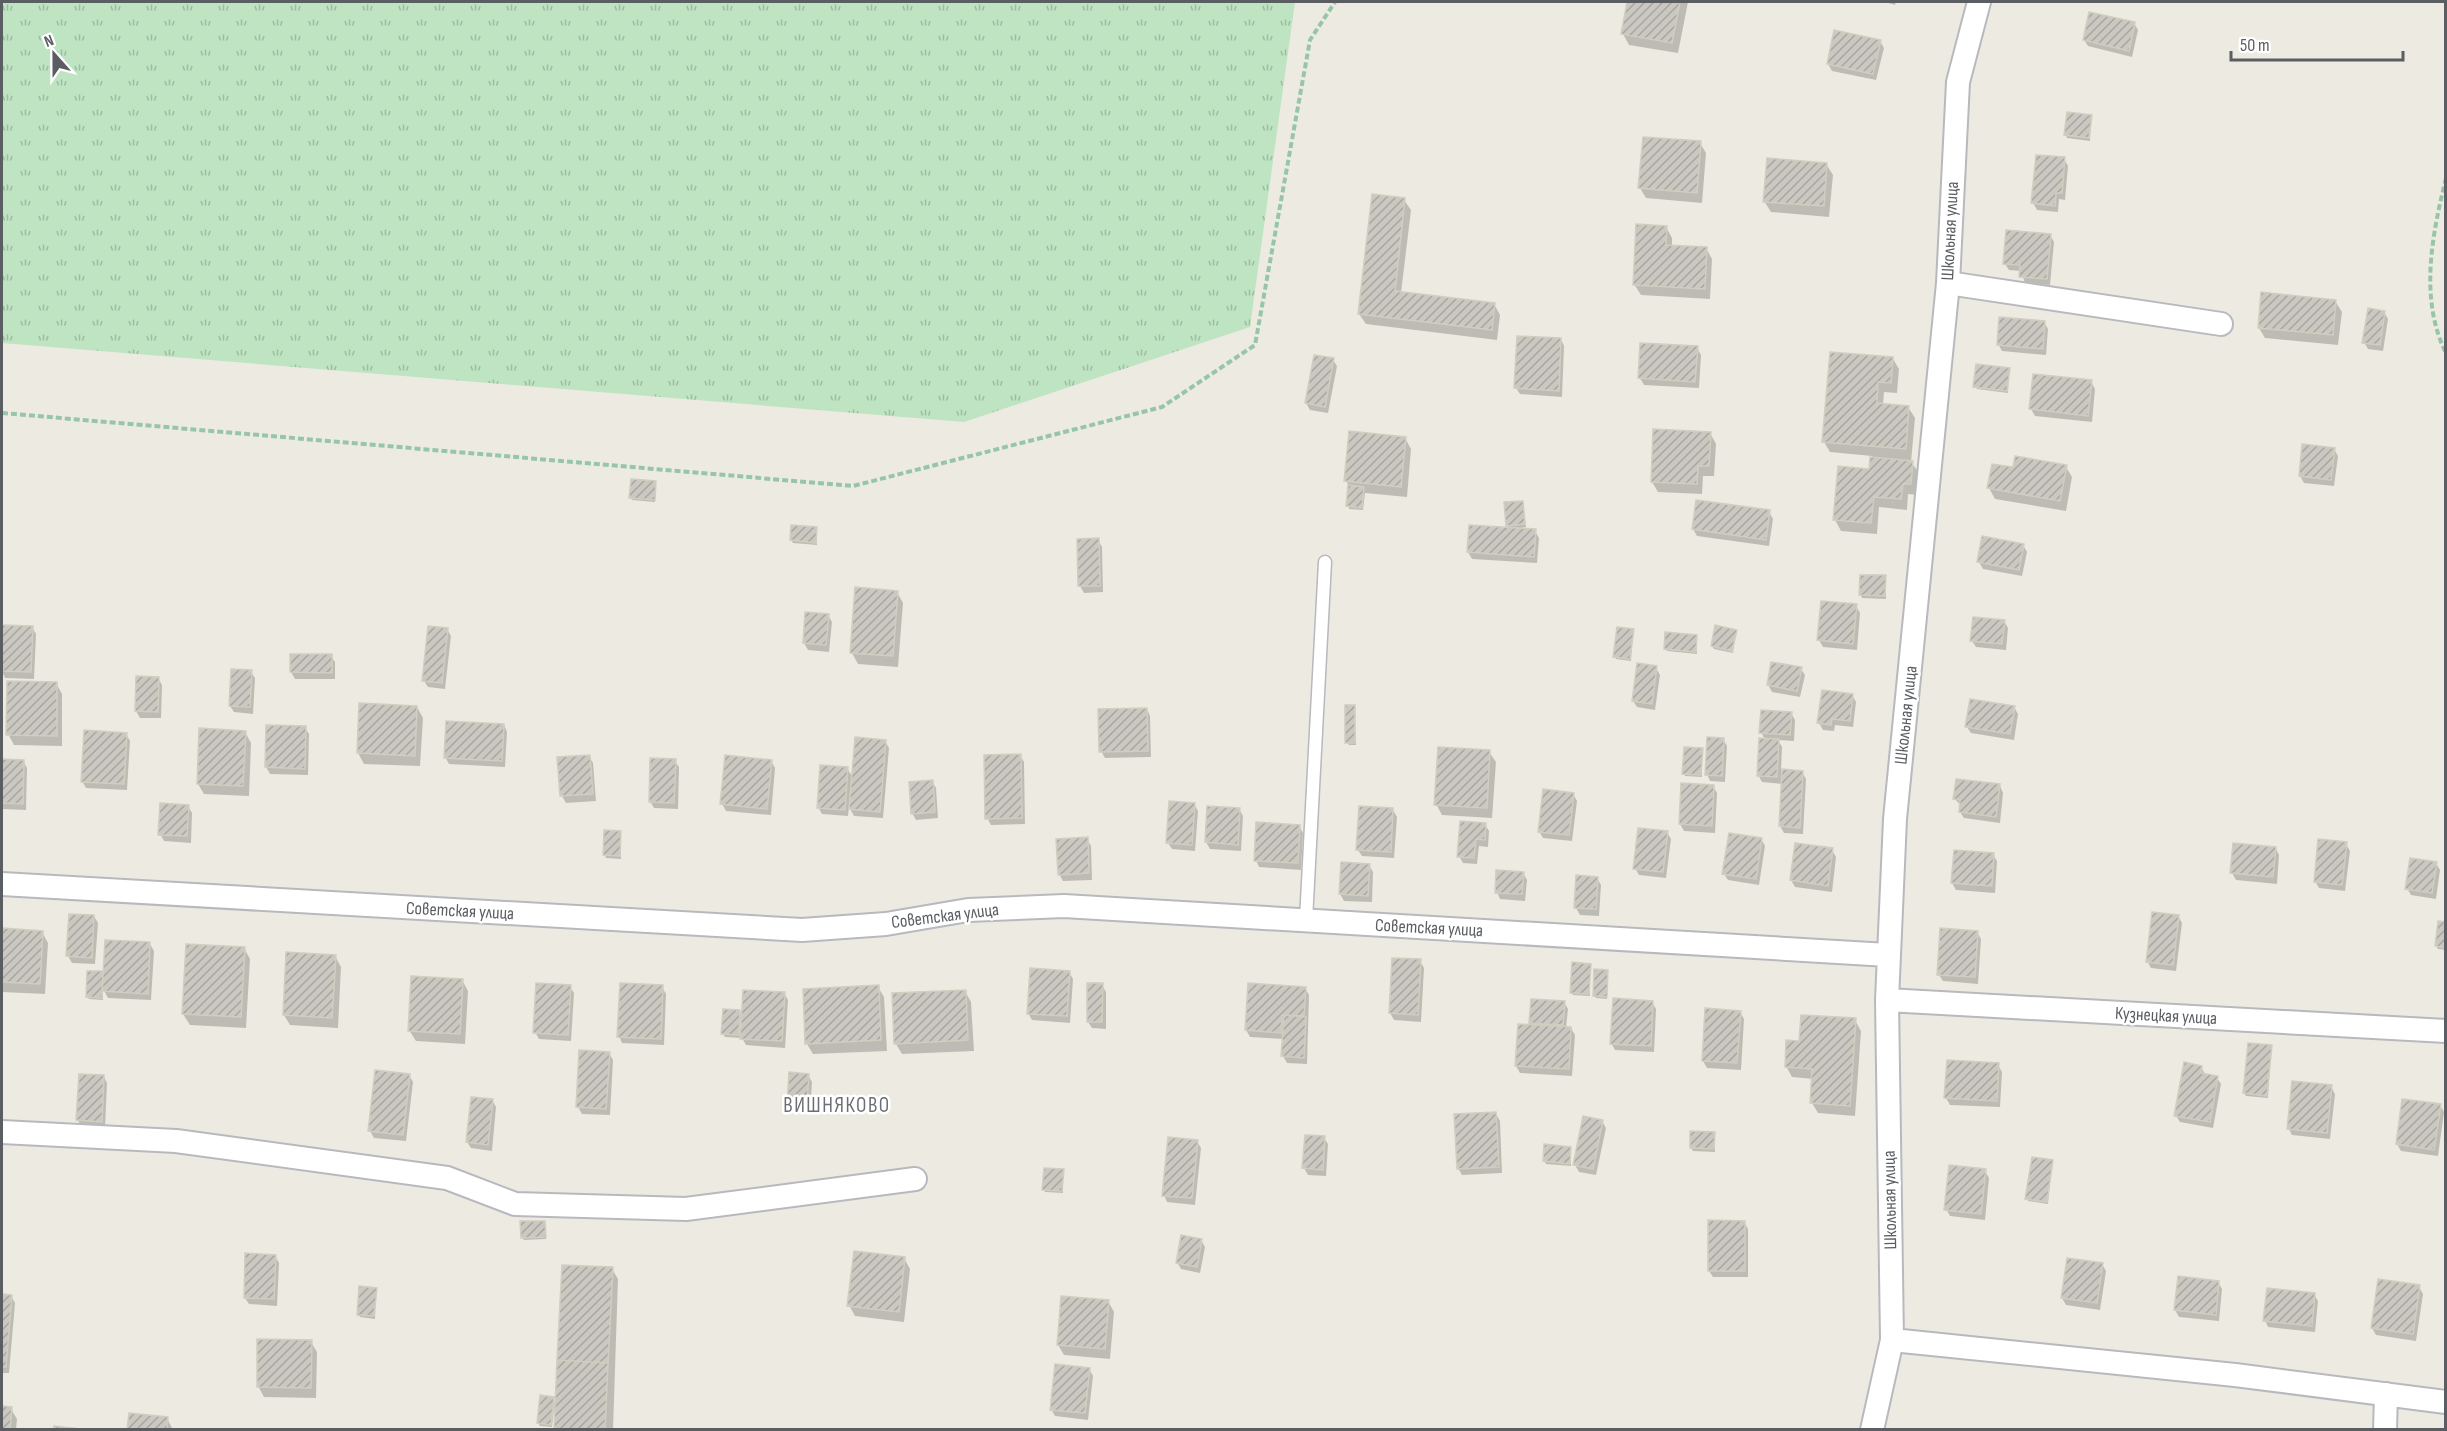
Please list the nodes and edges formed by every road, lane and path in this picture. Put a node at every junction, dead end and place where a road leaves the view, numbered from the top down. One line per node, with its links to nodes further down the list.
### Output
1 (1335, 2): 7 (path)
2 (1979, 2): 4 (street, Школьная улица)
3 (2445, 178): 6 (path)
4 (1948, 283): 5 (street); 11 (street, Школьная улица)
5 (2221, 324)
6 (2445, 353)
7 (2, 413)
8 (1325, 562): 10 (lane)
9 (2, 884): 10 (street, Советская улица)
10 (1306, 920): 11 (street, Советская улица)
11 (1888, 955): 12 (street, Школьная улица)
12 (1887, 1000): 13 (street, Кузнецкая улица); 16 (street, Школьная улица)
13 (2445, 1031)
14 (2, 1132): 15 (street)
15 (915, 1179)
16 (1892, 1340): 17 (street); 19 (street, Школьная улица)
17 (2386, 1394): 18 (street); 20 (street)
18 (2445, 1402)
19 (1872, 1430)
20 (2385, 1430)

